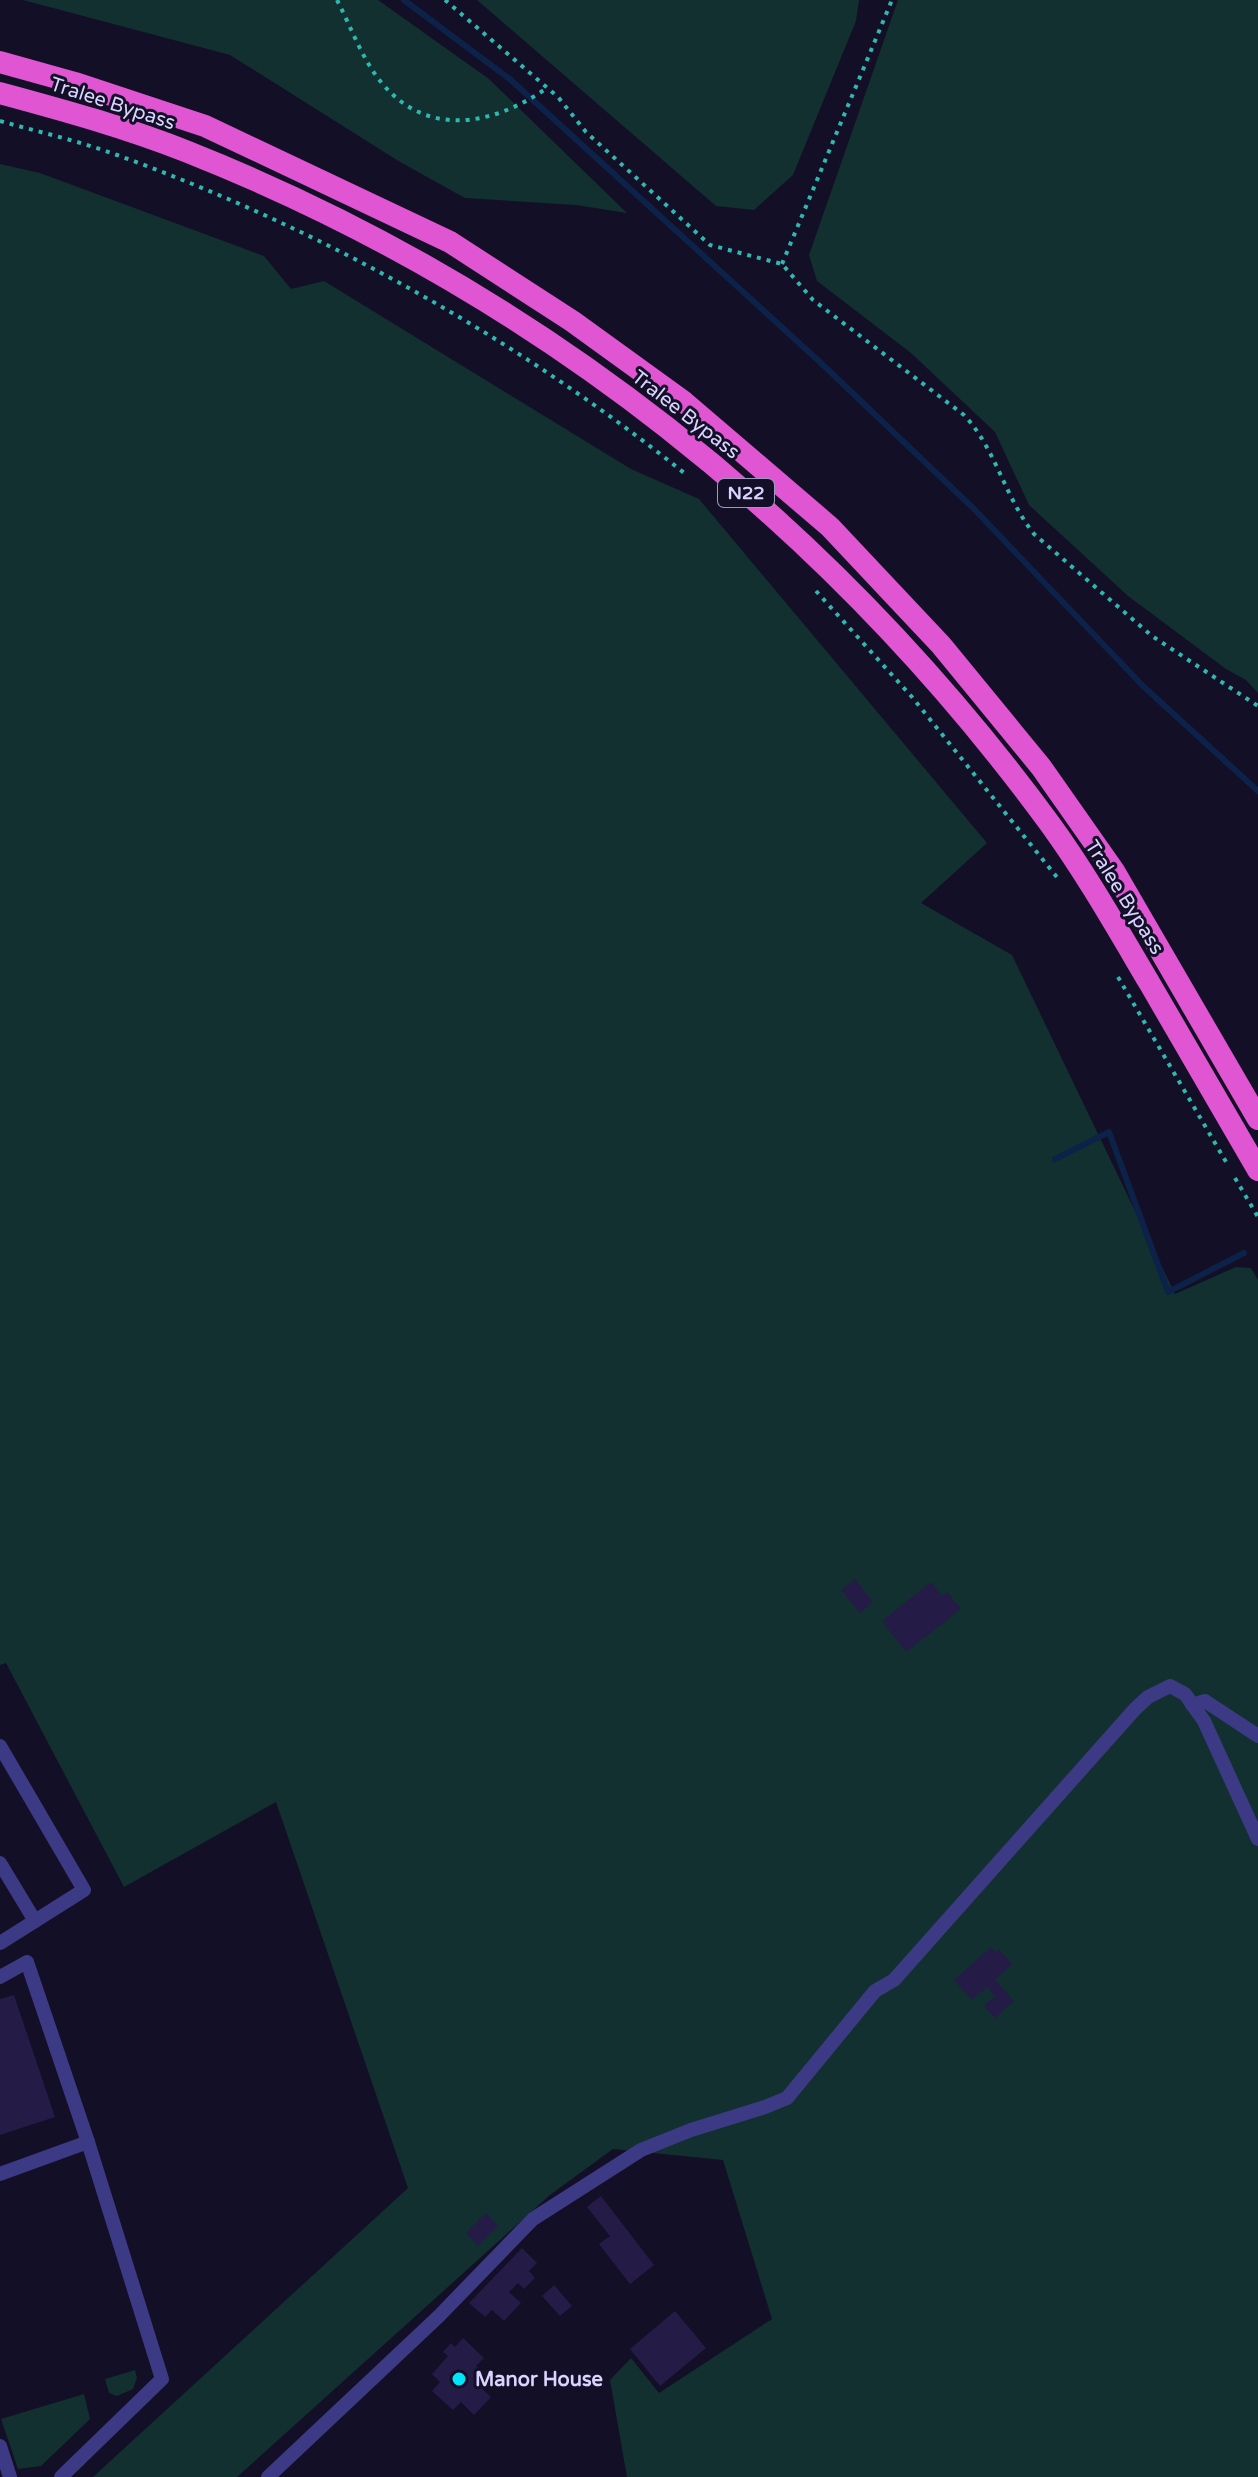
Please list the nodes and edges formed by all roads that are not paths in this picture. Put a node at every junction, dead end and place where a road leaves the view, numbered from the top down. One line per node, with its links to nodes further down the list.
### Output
1 (0, 62): 3 (highway, Tralee Bypass / N22)
2 (0, 93): 4 (highway, Tralee Bypass / N22)
3 (1258, 1119)
4 (1258, 1170)
5 (1192, 1705): 6 (lane); 8 (lane); 18 (lane)
6 (1258, 1736)
7 (0, 1746): 10 (lane)
8 (1258, 1839)
9 (0, 1863): 10 (lane)
10 (35, 1921): 11 (lane)
11 (0, 1943)
12 (0, 1977): 13 (lane)
13 (88, 2142): 14 (lane); 17 (lane)
14 (0, 2174)
15 (0, 2446): 16 (lane)
16 (10, 2477)
17 (61, 2477)
18 (268, 2477)

